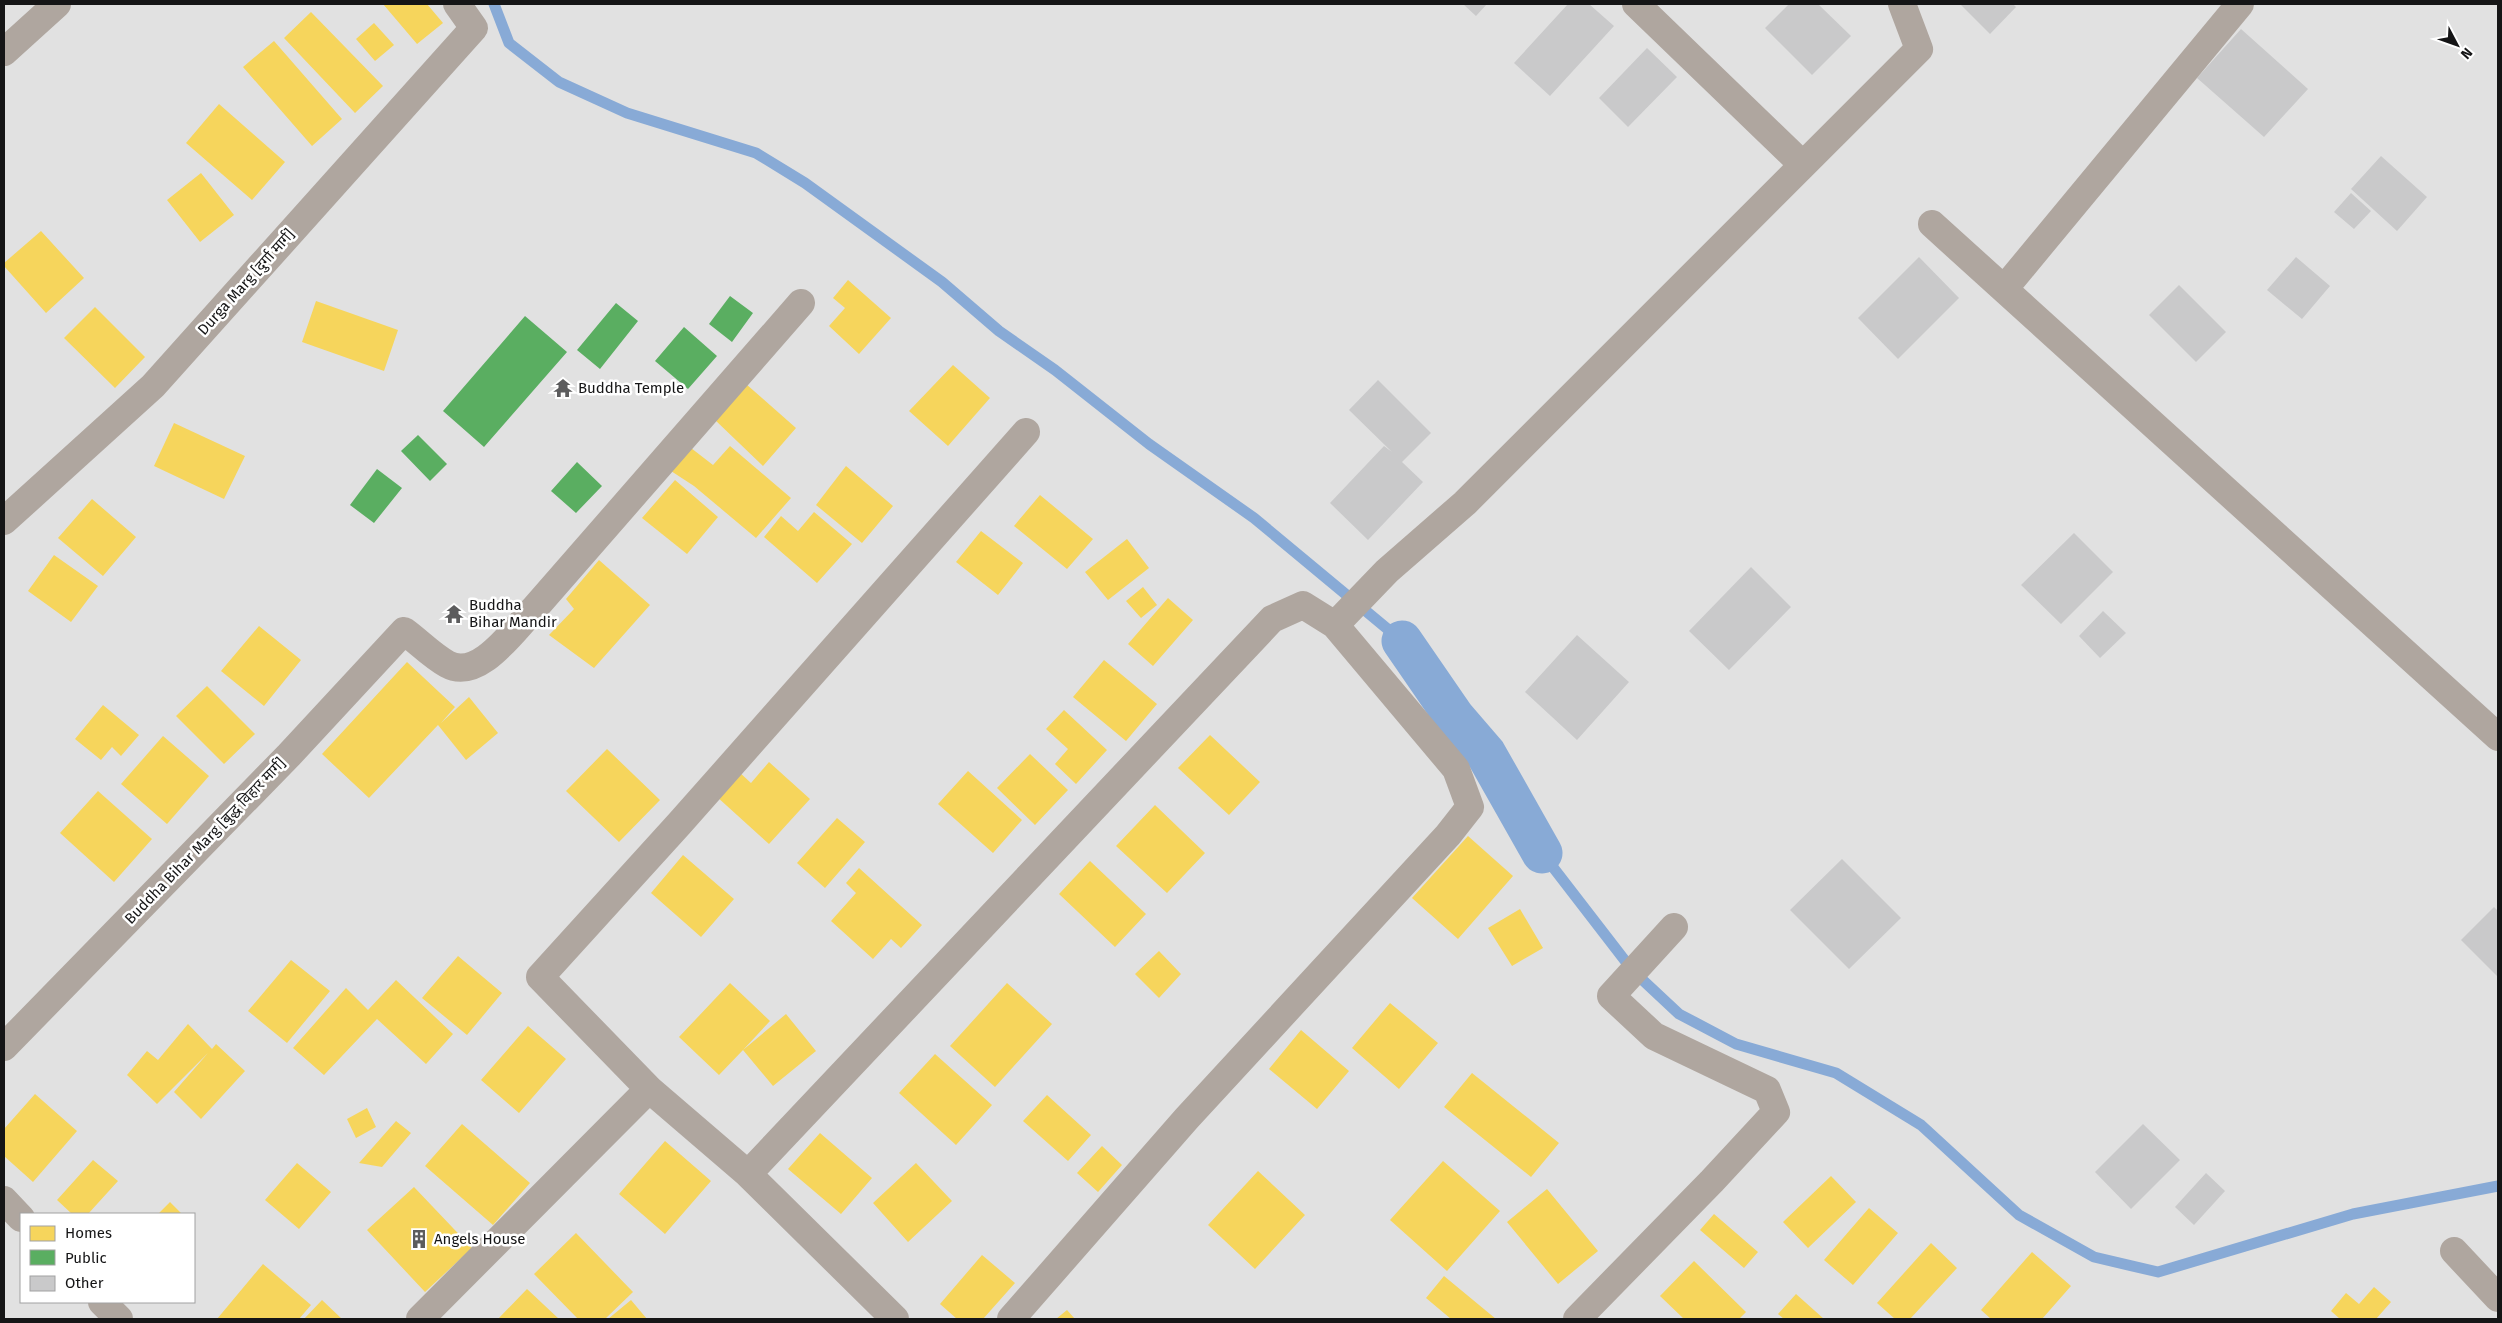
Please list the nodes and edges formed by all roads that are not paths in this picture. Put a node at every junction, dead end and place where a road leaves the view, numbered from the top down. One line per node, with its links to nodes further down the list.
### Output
1 (57, 4): 6 (street)
2 (457, 4): 12 (street, Durga Marg [दुर्गा मार्ग])
3 (1636, 4): 7 (street)
4 (1902, 4): 7 (street)
5 (2240, 4): 9 (street)
6 (4, 52)
7 (1803, 165): 13 (street)
8 (1932, 224): 9 (street)
9 (2004, 289): 14 (street)
10 (801, 303): 16 (street, Buddha Bihar Marg [बुद्ध विहार मार्ग])
11 (1026, 432): 17 (street)
12 (4, 521)
13 (1335, 625): 18 (street); 27 (street)
14 (2498, 737)
15 (1674, 927): 28 (street)
16 (4, 1048)
17 (649, 1089): 18 (street); 25 (street)
18 (748, 1174): 26 (street)
19 (4, 1200): 20 (street)
20 (20, 1217)
21 (2454, 1251): 22 (street)
22 (2498, 1298)
23 (103, 1303): 24 (street)
24 (119, 1319)
25 (420, 1319)
26 (895, 1319)
27 (1011, 1319)
28 (1577, 1319)

